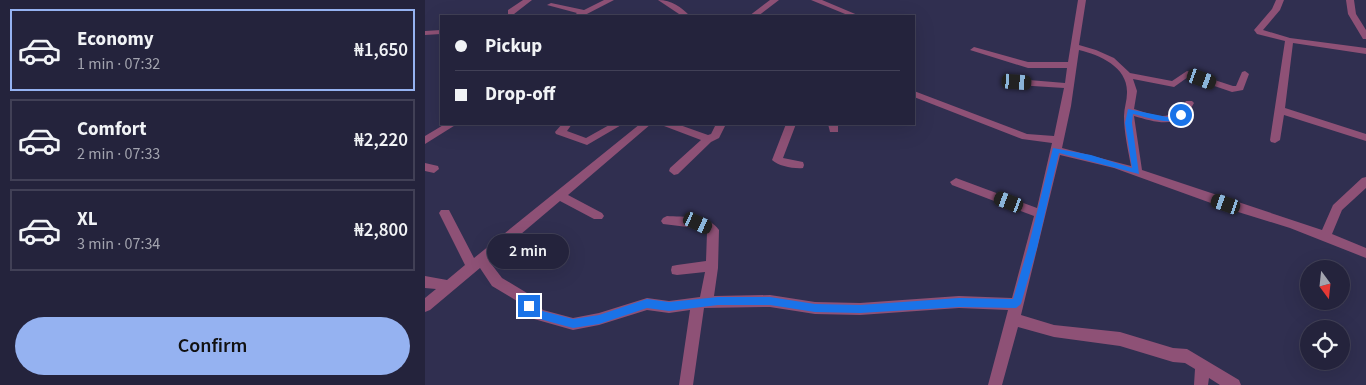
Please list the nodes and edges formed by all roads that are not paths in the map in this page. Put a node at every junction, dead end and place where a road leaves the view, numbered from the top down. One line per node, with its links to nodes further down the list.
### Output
1 (528, 0): 10 (street)
2 (609, 0): 11 (street)
3 (662, 0): 12 (street)
4 (775, 0): 13 (street)
5 (815, 0): 14 (street)
6 (1082, 0): 19 (street)
7 (1280, 0): 18 (street)
8 (1350, 0): 17 (street)
9 (551, 5): 11 (street)
10 (511, 12)
11 (580, 14)
12 (686, 15)
13 (754, 15)
14 (853, 15)
15 (440, 32): 16 (street)
16 (425, 33)
17 (1366, 37)
18 (1289, 40): 21 (street); 29 (street)
19 (1075, 47): 22 (street); 24 (street)
20 (974, 50): 22 (street)
21 (1366, 51)
22 (1072, 65): 26 (street)
23 (1245, 74): 24 (street)
24 (1127, 75): 30 (street)
25 (1017, 82): 26 (street)
26 (1069, 86): 42 (street)
27 (915, 94): 42 (street)
28 (1189, 103): 30 (street)
29 (1280, 110): 38 (street); 40 (street)
30 (1130, 111): 45 (street)
31 (450, 125): 41 (street)
32 (566, 125): 33 (street)
33 (616, 125)
34 (644, 125): 48 (street)
35 (671, 125): 39 (street)
36 (720, 125): 39 (street)
37 (791, 125): 43 (street)
38 (1366, 138)
39 (708, 139): 44 (street)
40 (1275, 140)
41 (425, 141)
42 (1056, 145): 45 (street); 50 (street)
43 (799, 165)
44 (674, 171)
45 (1137, 172): 53 (street)
46 (1366, 180): 53 (street)
47 (956, 182): 50 (street)
48 (560, 196): 51 (street); 55 (street)
49 (445, 213): 55 (street)
50 (1041, 214): 61 (street)
51 (598, 216)
52 (667, 221): 56 (street)
53 (1325, 237): 54 (street)
54 (1366, 253)
55 (476, 263): 59 (street); 60 (street)
56 (712, 268): 57 (street); 60 (street)
57 (677, 270)
58 (425, 282): 59 (street)
59 (449, 286): 62 (street)
60 (702, 302): 61 (street); 65 (street)
61 (1016, 304): 63 (street)
62 (425, 306)
63 (1012, 319): 64 (street); 66 (street)
64 (1203, 365): 67 (street); 68 (street)
65 (686, 385)
66 (995, 385)
67 (1201, 385)
68 (1234, 385)

